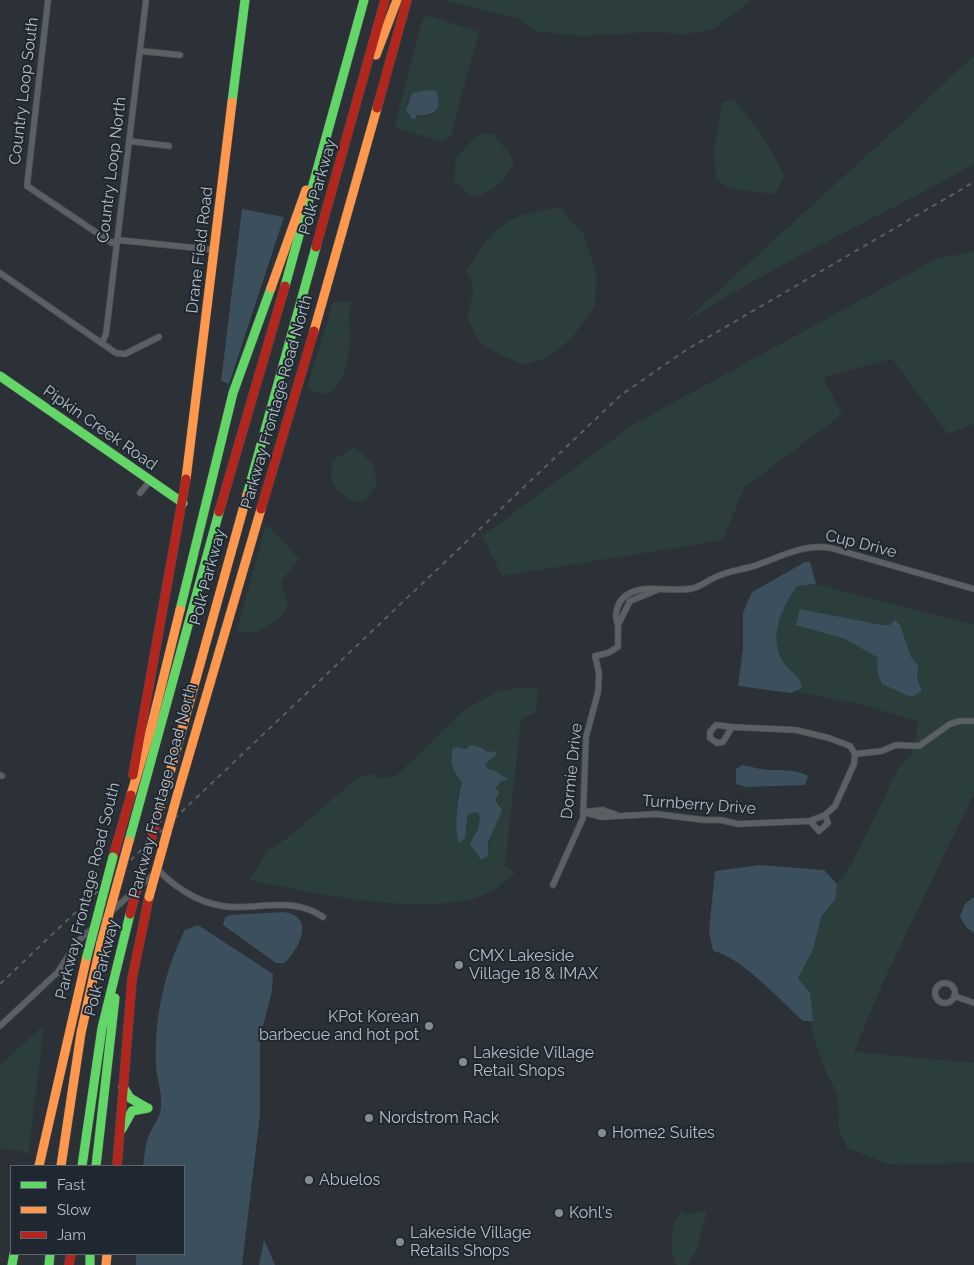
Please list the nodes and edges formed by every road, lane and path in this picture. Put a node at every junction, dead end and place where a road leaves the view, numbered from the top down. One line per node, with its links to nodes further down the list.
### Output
1 (48, 0): 14 (street, Country Loop South)
2 (146, 0): 8 (street, Country Loop North)
3 (245, 0): 15 (main road, Drane Field Road)
4 (364, 0): 10 (main road, Polk Parkway)
5 (386, 0): 11 (main road, Polk Parkway)
6 (396, 0): 11 (main road)
7 (407, 0): 41 (main road, Parkway Frontage Road North, bridge)
8 (140, 51): 9 (street); 12 (street, Country Loop North)
9 (180, 55)
10 (330, 123): 31 (main road); 44 (main road, Polk Parkway, bridge)
11 (351, 124): 37 (main road, Polk Parkway, bridge)
12 (129, 141): 13 (street); 14 (street, Country Loop North)
13 (169, 146)
14 (118, 240): 15 (street); 18 (street, Country Loop North)
15 (216, 250): 22 (main road, Drane Field Road)
16 (0, 273): 18 (street)
17 (159, 337): 18 (street)
18 (102, 343)
19 (0, 376): 20 (main road, Pipkin Creek Road)
20 (150, 481): 21 (street); 22 (main road, Pipkin Creek Road)
21 (140, 494)
22 (183, 504): 31 (main road, Parkway Frontage Road South)
23 (974, 588): 24 (street, Cup Drive)
24 (657, 590): 25 (street, Cup Drive); 26 (street)
25 (622, 600): 26 (street); 27 (street)
26 (628, 604): 27 (street)
27 (618, 625): 32 (street, Dormie Drive)
28 (974, 721): 30 (street)
29 (732, 727): 30 (street)
30 (855, 754): 33 (street, Turnberry Drive)
31 (131, 795): 43 (main road, Parkway Frontage Road South, bridge)
32 (583, 812): 34 (street, Turnberry Drive); 35 (street, Dormie Drive)
33 (825, 815): 34 (street, Turnberry Drive); 34 (street)
34 (810, 821)
35 (553, 885)
36 (323, 917): 40 (street)
37 (121, 946): 45 (main road, Polk Parkway); 46 (main road)
38 (954, 996): 39 (street)
39 (974, 1003)
40 (0, 1026)
41 (122, 1087): 42 (main road, Parkway Frontage Road North); 42 (main road)
42 (120, 1136): 47 (main road, Parkway Frontage Road North)
43 (39, 1165)
44 (61, 1165)
45 (82, 1165)
46 (96, 1165)
47 (118, 1165)

